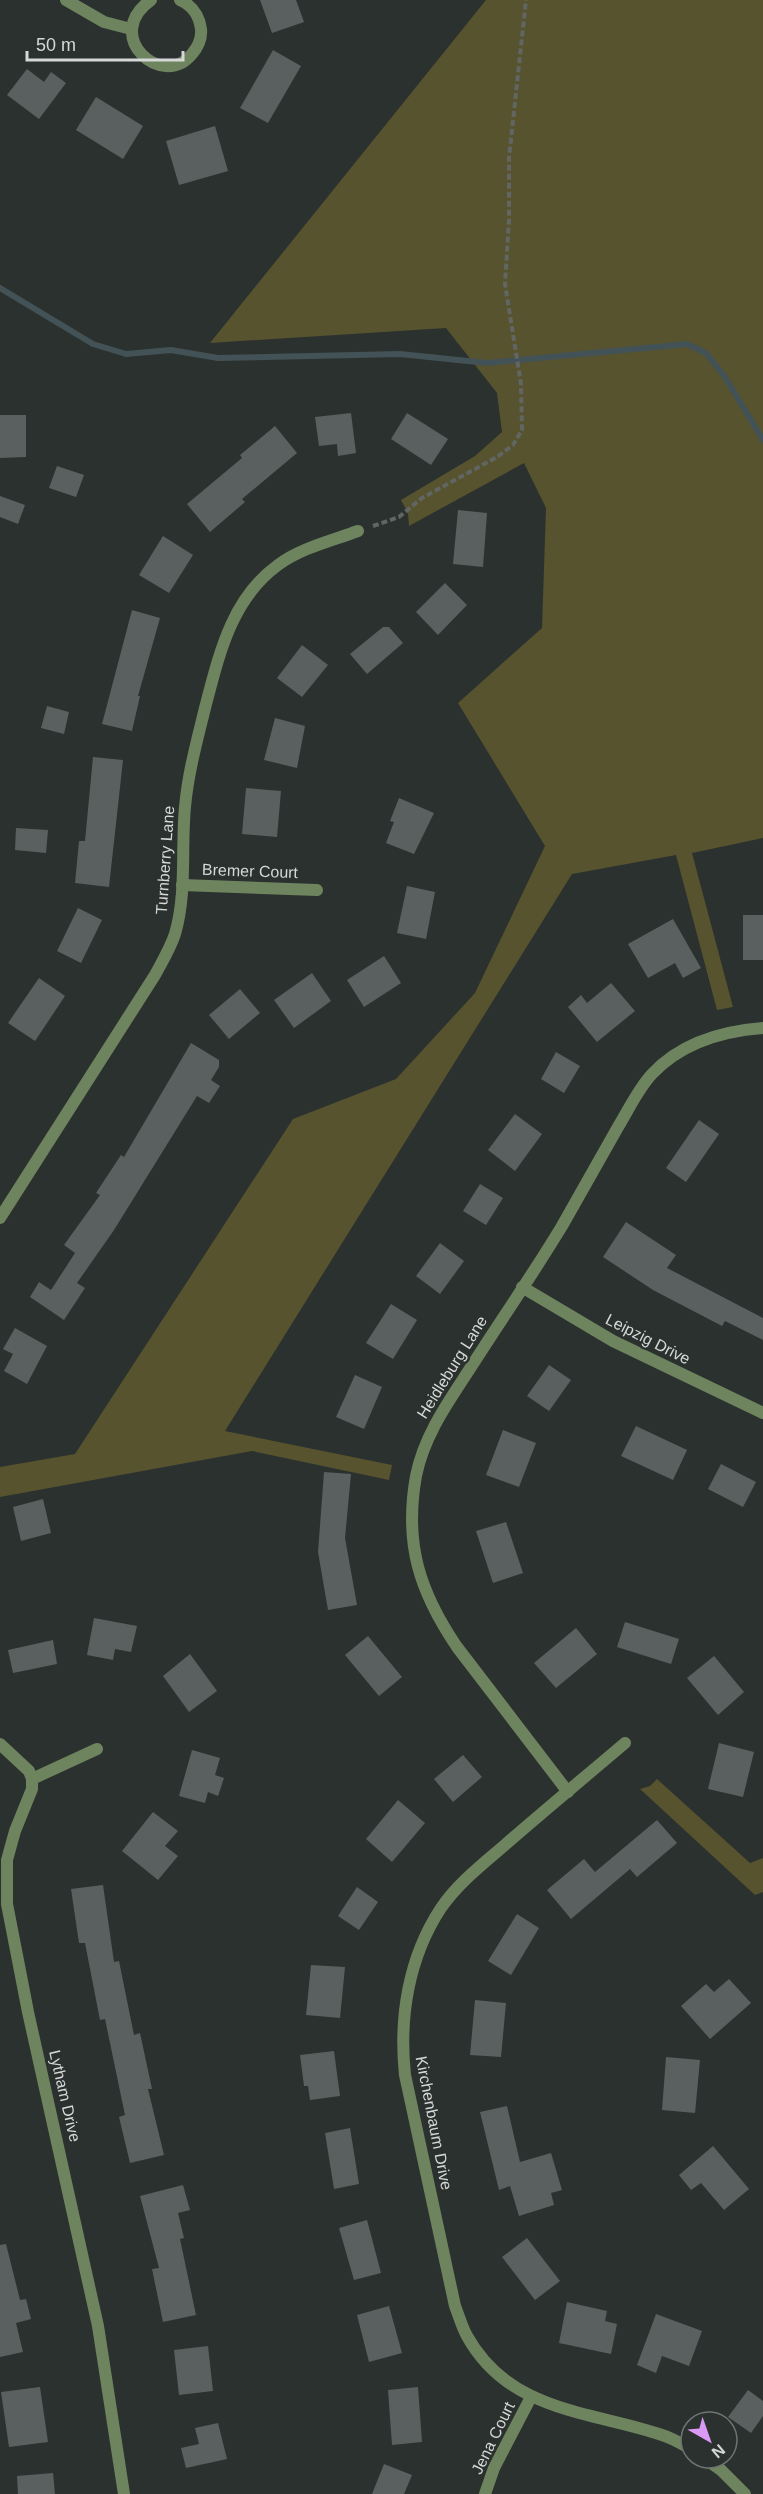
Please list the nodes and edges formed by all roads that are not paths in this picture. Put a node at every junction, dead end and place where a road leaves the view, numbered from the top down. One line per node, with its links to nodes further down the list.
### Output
1 (66, 0): 4 (street)
2 (151, 0): 4 (street)
3 (180, 0): 4 (street)
4 (131, 30)
5 (358, 531): 6 (street, Turnberry Lane)
6 (182, 885): 7 (street, Bremer Court); 9 (street, Turnberry Lane)
7 (317, 890)
8 (763, 1028): 10 (street, Heidleburg Lane)
9 (0, 1218)
10 (522, 1287): 11 (street, Leipzig Drive); 16 (street, Heidleburg Lane)
11 (763, 1413)
12 (625, 1743): 16 (street, Kirchenbaum Drive)
13 (0, 1744): 15 (street)
14 (97, 1749): 15 (street)
15 (32, 1779): 20 (street, Lytham Drive)
16 (568, 1792): 17 (street, Kirchenbaum Drive)
17 (531, 2397): 18 (street, Kirchenbaum Drive); 21 (street, Jena Court)
18 (679, 2443)
19 (721, 2470): 22 (street)
20 (124, 2494)
21 (485, 2494)
22 (744, 2494)

